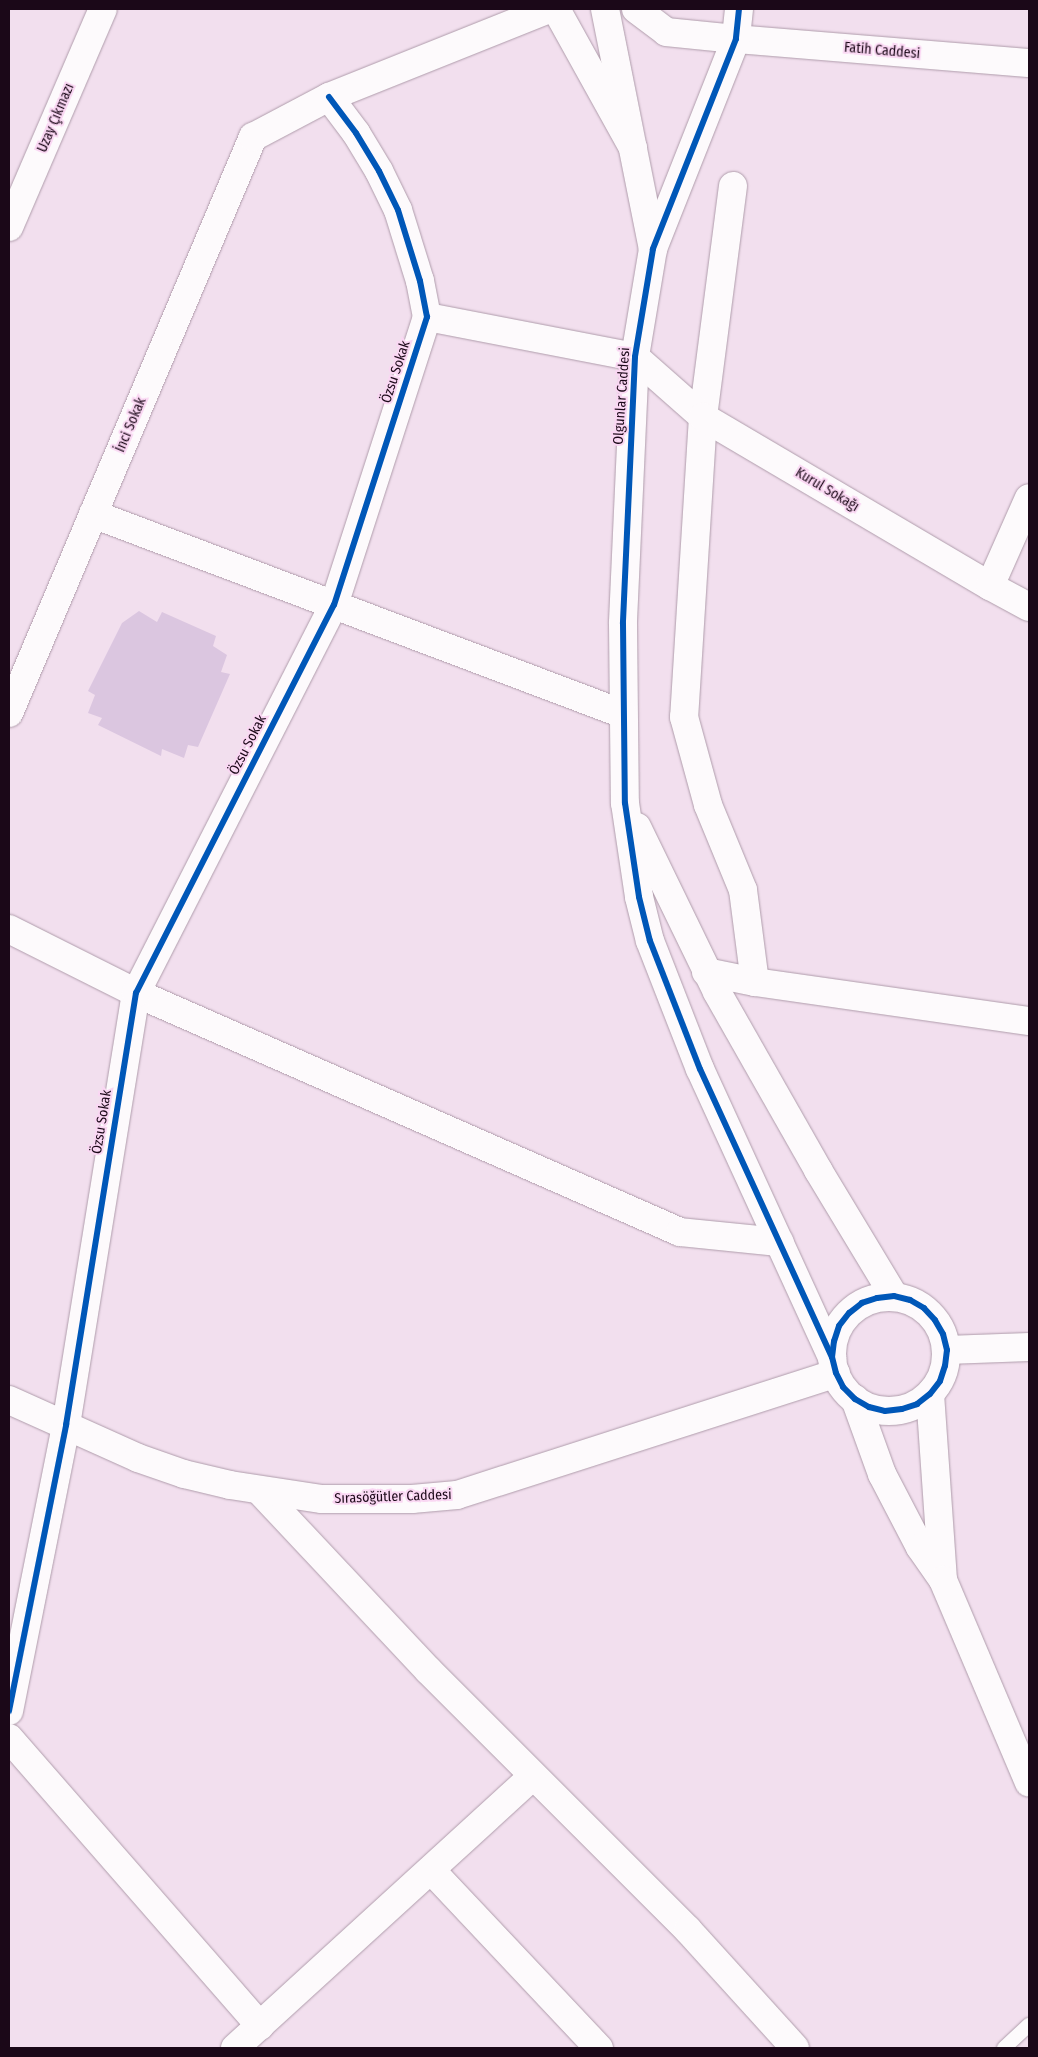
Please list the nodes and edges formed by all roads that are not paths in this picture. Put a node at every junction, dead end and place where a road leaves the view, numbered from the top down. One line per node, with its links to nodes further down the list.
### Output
1 (102, 9): 12 (street, Uzay Çıkmazı)
2 (549, 9): 9 (street)
3 (556, 9): 10 (street)
4 (605, 9): 10 (street, Olgunlar Caddesi)
5 (636, 9): 7 (street, Fatih Caddesi)
6 (739, 9): 7 (street, Olgunlar Caddesi)
7 (736, 39): 8 (street, Fatih Caddesi); 13 (street, Olgunlar Caddesi)
8 (1029, 64)
9 (329, 97): 14 (street, Özsu Sokak); 18 (street, İnci Sokak)
10 (633, 148): 13 (street, Olgunlar Caddesi)
11 (733, 186): 16 (street)
12 (9, 227)
13 (653, 249): 15 (street, Olgunlar Caddesi)
14 (427, 317): 15 (street); 20 (street, Özsu Sokak)
15 (636, 357): 16 (street, Kurul Sokağı); 23 (street, Olgunlar Caddesi)
16 (704, 417): 19 (street, Kurul Sokağı); 27 (street)
17 (1029, 498): 19 (street)
18 (93, 514): 20 (street); 22 (street, İnci Sokak)
19 (990, 586): 21 (street, Kurul Sokağı)
20 (334, 605): 23 (street); 28 (street, Özsu Sokak)
21 (1029, 607)
22 (9, 713)
23 (623, 714): 24 (street, Olgunlar Caddesi)
24 (626, 802): 26 (street); 30 (street, Olgunlar Caddesi)
25 (9, 929): 28 (street)
26 (706, 972): 27 (street); 31 (street)
27 (755, 982): 29 (street)
28 (136, 993): 30 (street); 38 (street, Özsu Sokak)
29 (1029, 1021)
30 (780, 1242): 34 (street, Olgunlar Caddesi)
31 (894, 1296): 33 (street); 34 (street)
32 (1029, 1347): 33 (street)
33 (947, 1350): 35 (street)
34 (834, 1365): 36 (street); 39 (street, Sırasöğütler Caddesi)
35 (930, 1394): 36 (street); 40 (street)
36 (855, 1399): 40 (street)
37 (9, 1400): 38 (street, Sırasöğütler Caddesi)
38 (66, 1426): 39 (street, Sırasöğütler Caddesi); 41 (street, Özsu Sokak)
39 (260, 1491): 43 (street)
40 (943, 1580): 44 (street)
41 (9, 1711)
42 (9, 1738): 47 (street)
43 (533, 1776): 45 (street); 50 (street)
44 (1029, 1783)
45 (431, 1870): 47 (street); 49 (street)
46 (1029, 2025): 51 (lane)
47 (260, 2026): 48 (street)
48 (235, 2048)
49 (599, 2048)
50 (795, 2048)
51 (1004, 2048)

